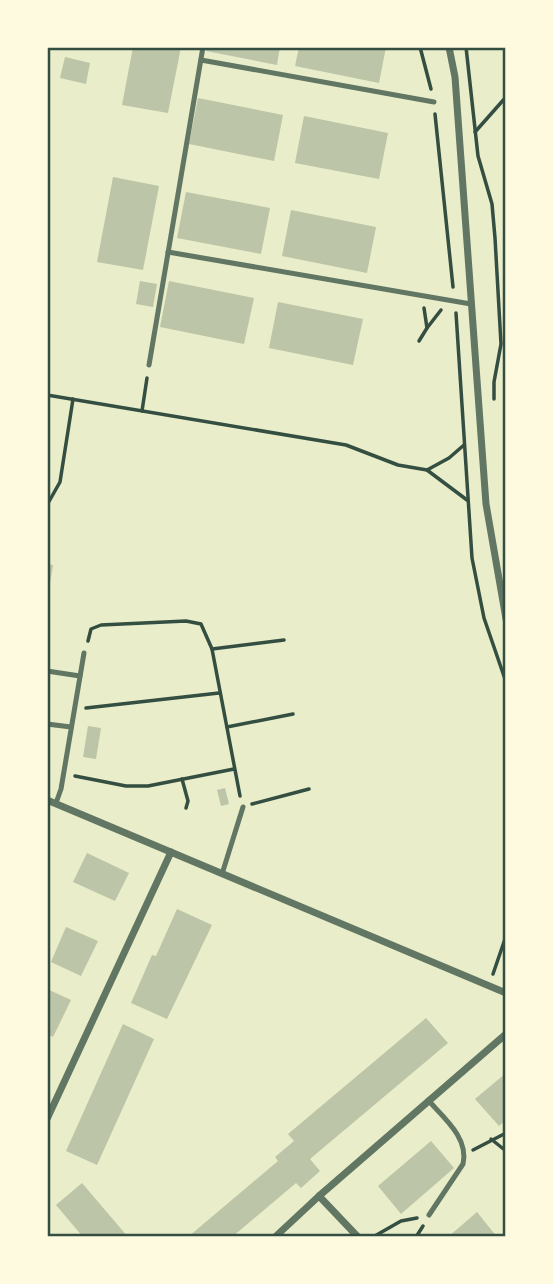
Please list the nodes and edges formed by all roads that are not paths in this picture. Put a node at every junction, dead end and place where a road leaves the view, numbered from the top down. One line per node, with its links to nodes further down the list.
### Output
1 (203, 47): 3 (lane)
2 (449, 47): 6 (street)
3 (201, 61): 4 (lane); 5 (lane)
4 (433, 102)
5 (168, 252): 6 (lane); 7 (lane)
6 (471, 304): 8 (street)
7 (149, 365)
8 (506, 619)
9 (84, 653): 11 (lane)
10 (47, 671): 11 (lane)
11 (80, 676): 13 (lane)
12 (47, 724): 13 (lane)
13 (71, 727): 15 (lane)
14 (47, 800): 15 (street)
15 (56, 803): 17 (street)
16 (243, 807): 18 (lane)
17 (172, 852): 18 (street); 22 (street)
18 (222, 874): 19 (street)
19 (506, 993)
20 (506, 1034): 21 (street)
21 (428, 1100): 23 (street); 24 (lane)
22 (47, 1119)
23 (319, 1196): 25 (street); 26 (street)
24 (429, 1216)
25 (275, 1237)
26 (358, 1237)

